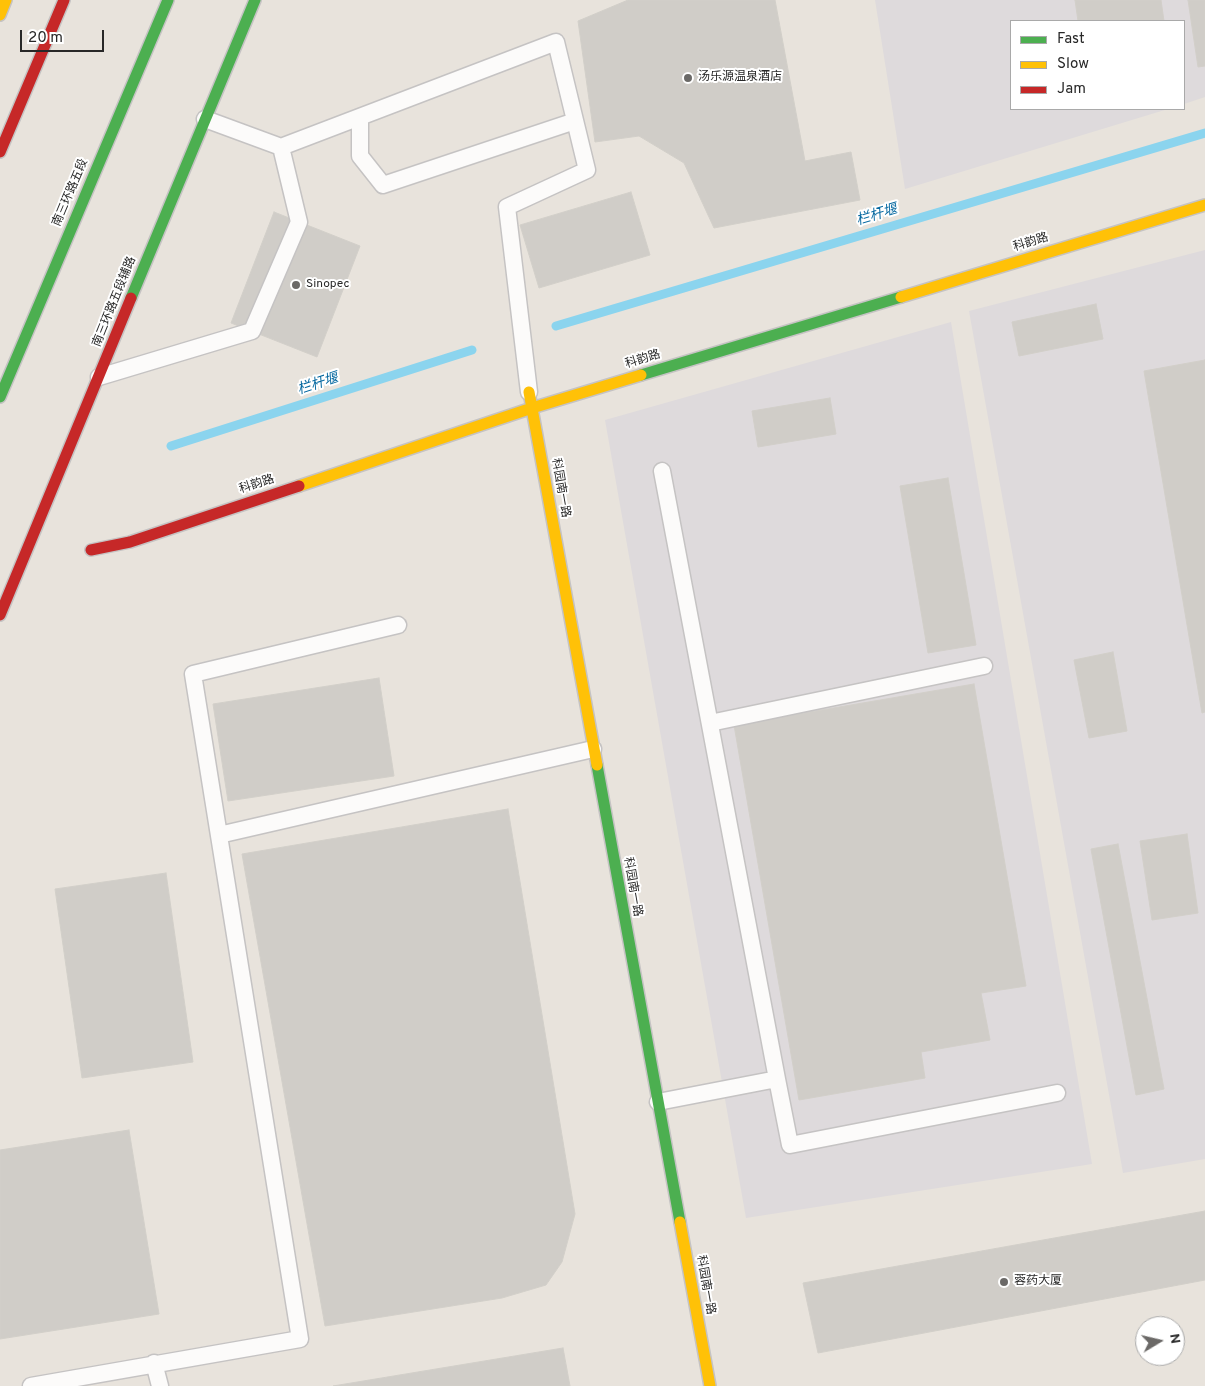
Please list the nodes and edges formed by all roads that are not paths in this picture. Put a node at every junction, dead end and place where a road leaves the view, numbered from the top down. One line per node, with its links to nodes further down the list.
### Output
1 (6, 0): 5 (main road)
2 (64, 0): 10 (main road)
3 (168, 0): 14 (main road, 南三环路五段)
4 (255, 0): 7 (main road, 南三环路五段辅路)
5 (0, 15)
6 (360, 117): 8 (lane); 8 (lane); 9 (lane)
7 (205, 119): 9 (lane); 12 (main road, 南三环路五段辅路)
8 (575, 121): 13 (lane)
9 (282, 147): 12 (lane)
10 (0, 152)
11 (1205, 205): 15 (main road, 科韵路)
12 (99, 377): 18 (main road, 南三环路五段辅路)
13 (529, 392): 15 (main road, 科园南一路)
14 (0, 397)
15 (532, 408): 17 (main road, 科韵路); 22 (main road, 科园南一路)
16 (662, 472): 21 (lane)
17 (92, 550)
18 (0, 615)
19 (398, 624): 23 (lane)
20 (984, 666): 21 (lane)
21 (710, 724): 24 (lane)
22 (593, 749): 23 (lane); 26 (main road, 科园南一路)
23 (219, 835): 27 (lane)
24 (777, 1079): 25 (lane); 26 (lane)
25 (1057, 1093)
26 (658, 1102): 30 (main road, 科园南一路)
27 (154, 1363): 28 (lane); 29 (lane)
28 (31, 1386)
29 (160, 1386)
30 (710, 1386)

